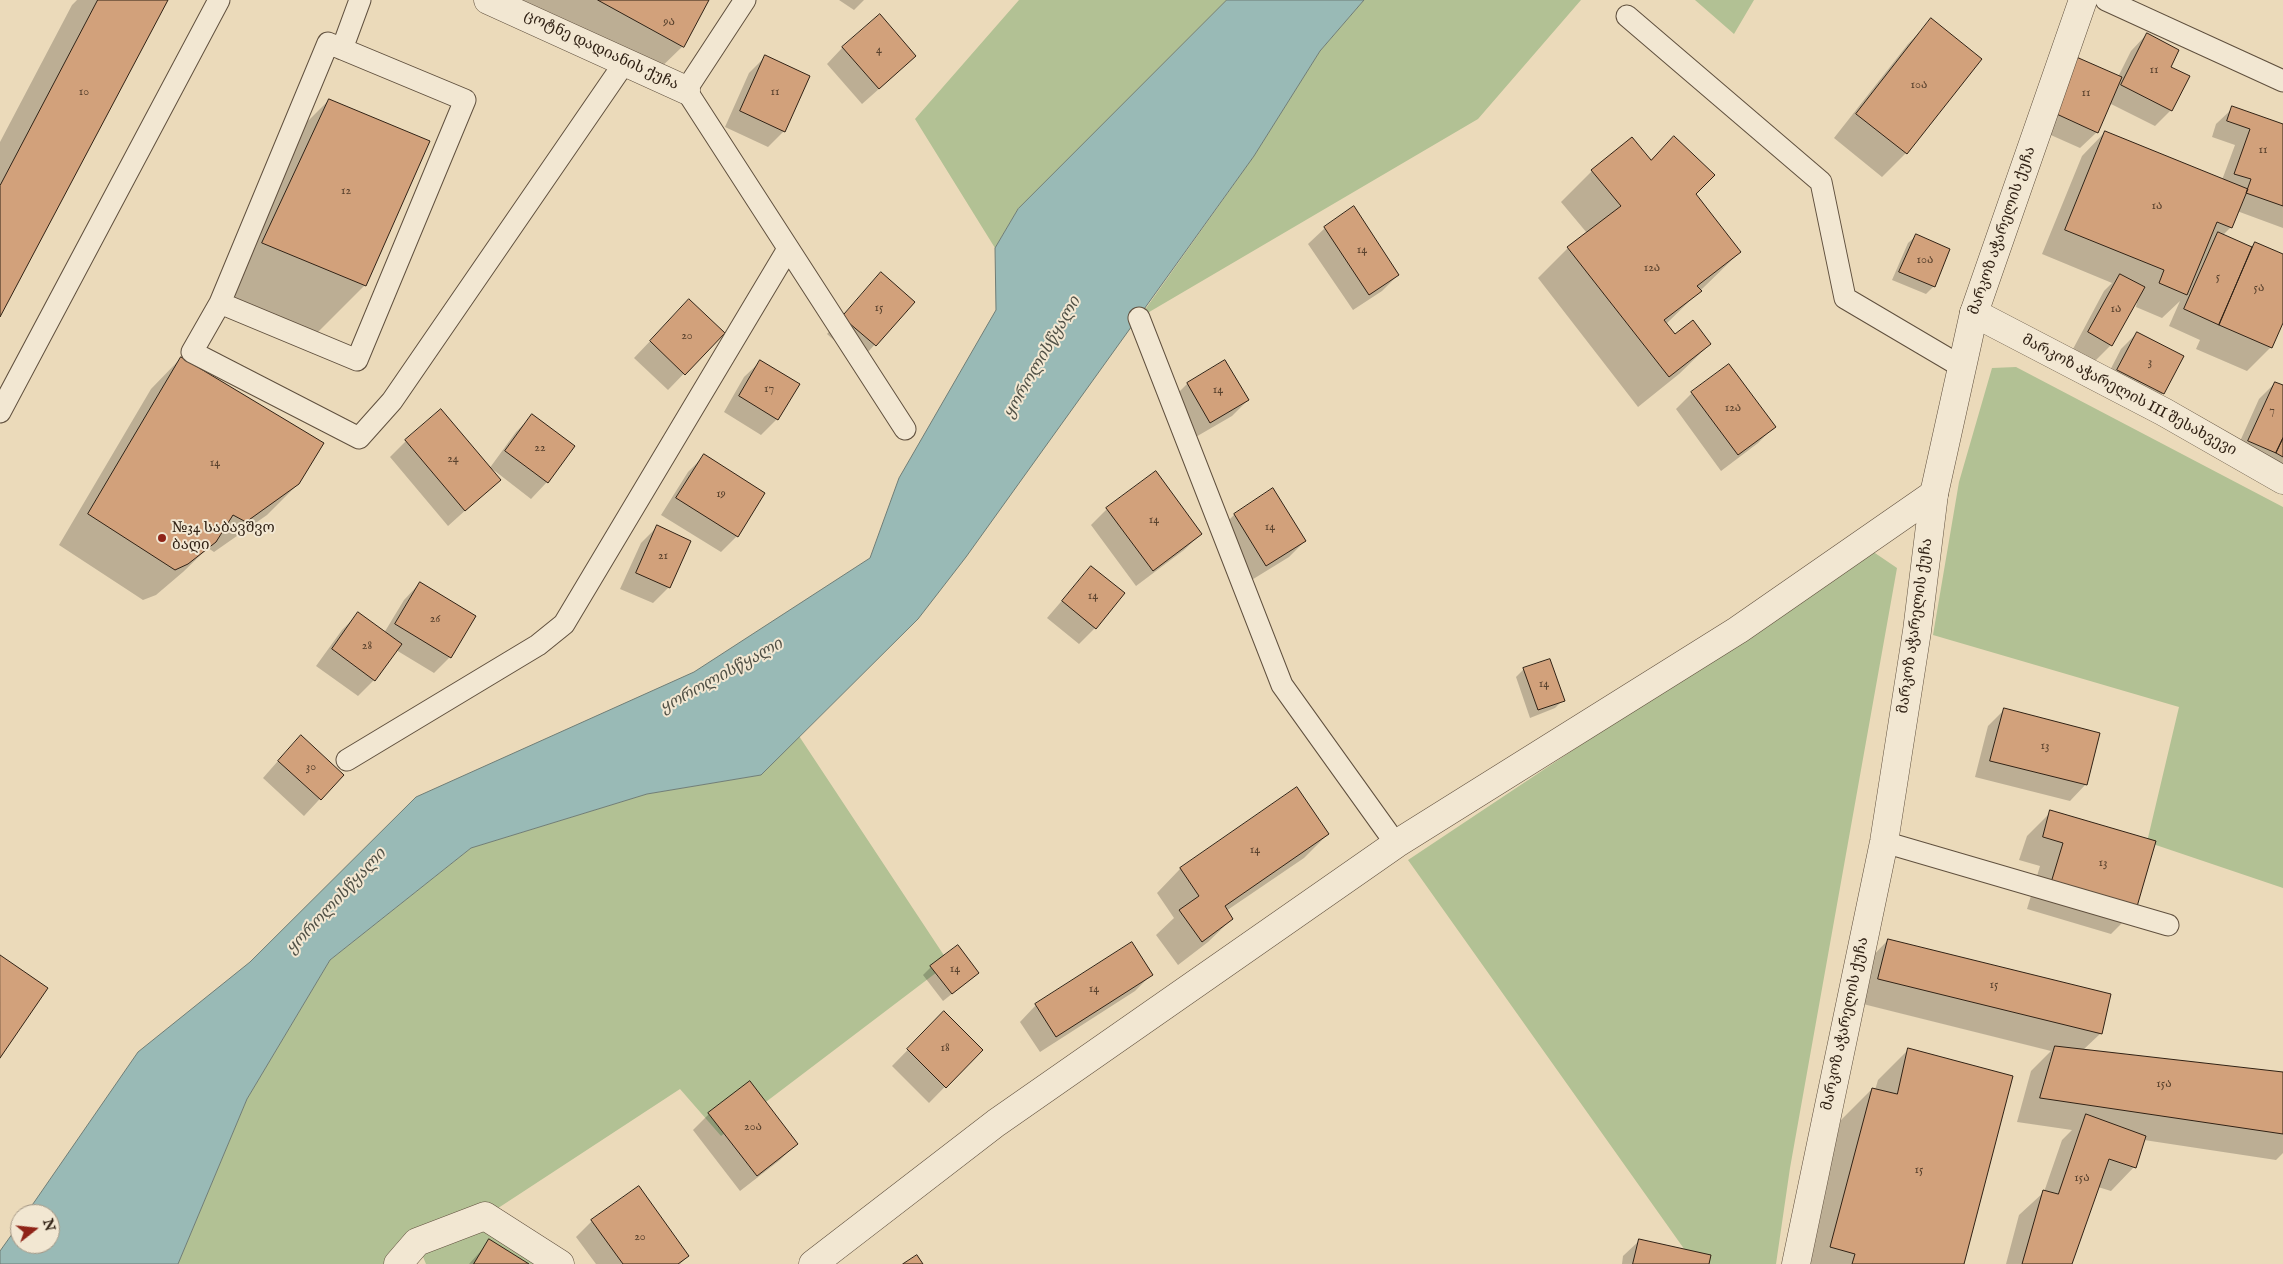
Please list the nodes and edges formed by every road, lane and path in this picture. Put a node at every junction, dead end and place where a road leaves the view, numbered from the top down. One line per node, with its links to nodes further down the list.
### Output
1 (219, 0): 17 (lane)
2 (360, 0): 8 (lane)
3 (488, 0): 9 (street, ცოტნე დადიანის ქუჩა)
4 (745, 0): 11 (lane)
5 (2083, 0): 14 (street, მარკოზ აჭარელის ქუჩა)
6 (2106, 0): 10 (lane)
7 (1627, 16): 16 (lane)
8 (342, 48): 13 (lane); 13 (lane)
9 (625, 62): 11 (street, ცოტნე დადიანის ქუჩა); 13 (lane)
10 (2283, 82)
11 (686, 90): 12 (lane)
12 (788, 249): 18 (lane); 21 (lane)
13 (220, 303)
14 (1974, 313): 16 (street, მარკოზ აჭარელის ქუჩა); 19 (street, მარკოზ აჭარელის III შესახვევი)
15 (1139, 318): 23 (lane)
16 (1962, 367): 20 (street, მარკოზ აჭარელის ქუჩა)
17 (0, 412)
18 (905, 429)
19 (2283, 480)
20 (1934, 494): 22 (street, მარკოზ აჭარელის ქუჩა); 23 (street)
21 (348, 760)
22 (1884, 842): 24 (lane); 28 (street, მარკოზ აჭარელის ქუჩა)
23 (1396, 844): 27 (street)
24 (2168, 925)
25 (398, 1264): 26 (street)
26 (560, 1264)
27 (813, 1264)
28 (1796, 1264)

